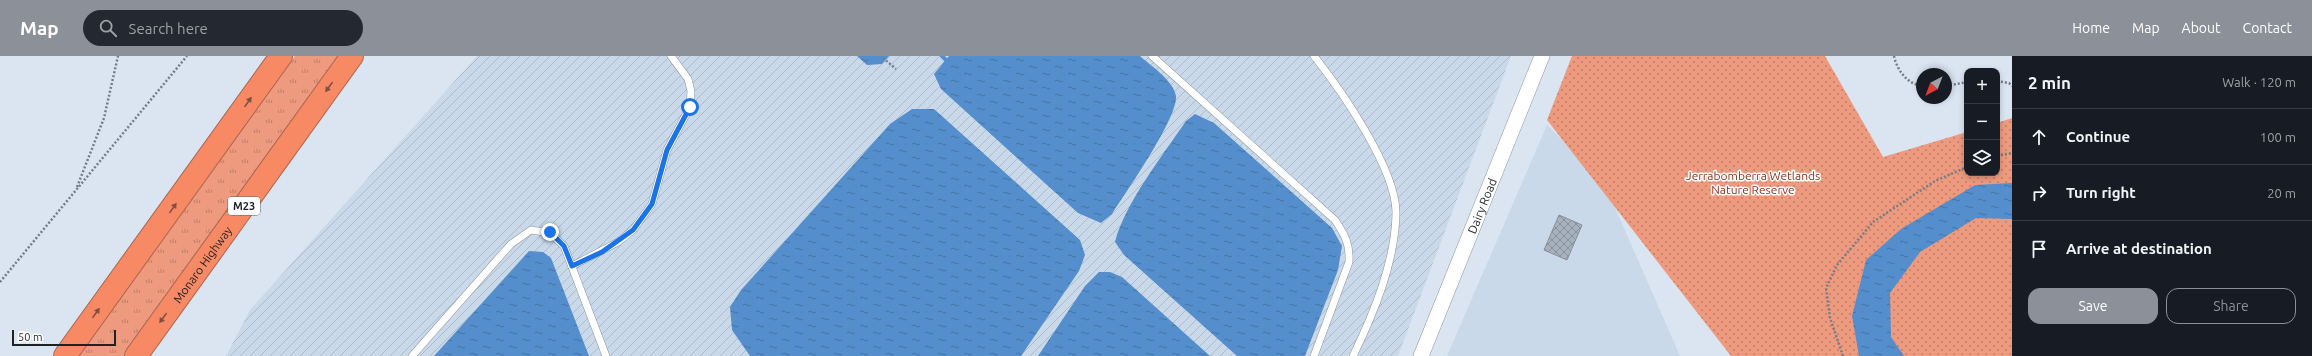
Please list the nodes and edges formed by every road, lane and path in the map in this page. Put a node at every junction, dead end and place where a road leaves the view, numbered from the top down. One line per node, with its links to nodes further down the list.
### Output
1 (118, 56): 20 (path)
2 (187, 56): 20 (path)
3 (281, 56): 23 (highway, one-way to 3)
4 (352, 56): 24 (highway, Monaro Highway / M23, one-way to 24)
5 (671, 56): 21 (lane)
6 (1152, 56): 27 (lane)
7 (1314, 56): 28 (lane)
8 (1542, 56): 29 (street, Dairy Road)
9 (1894, 56): 14 (path)
10 (883, 58): 11 (path)
11 (896, 69)
12 (2000, 82): 16 (path)
13 (1964, 83): 15 (path)
14 (1916, 85)
15 (1952, 85)
16 (2012, 86)
17 (2012, 153): 18 (path)
18 (2000, 155)
19 (1964, 168): 30 (path)
20 (75, 190): 22 (path)
21 (572, 266): 25 (lane); 26 (lane)
22 (0, 282)
23 (65, 356)
24 (136, 356)
25 (412, 356)
26 (606, 356)
27 (1314, 356)
28 (1353, 356)
29 (1421, 356)
30 (1843, 356)

